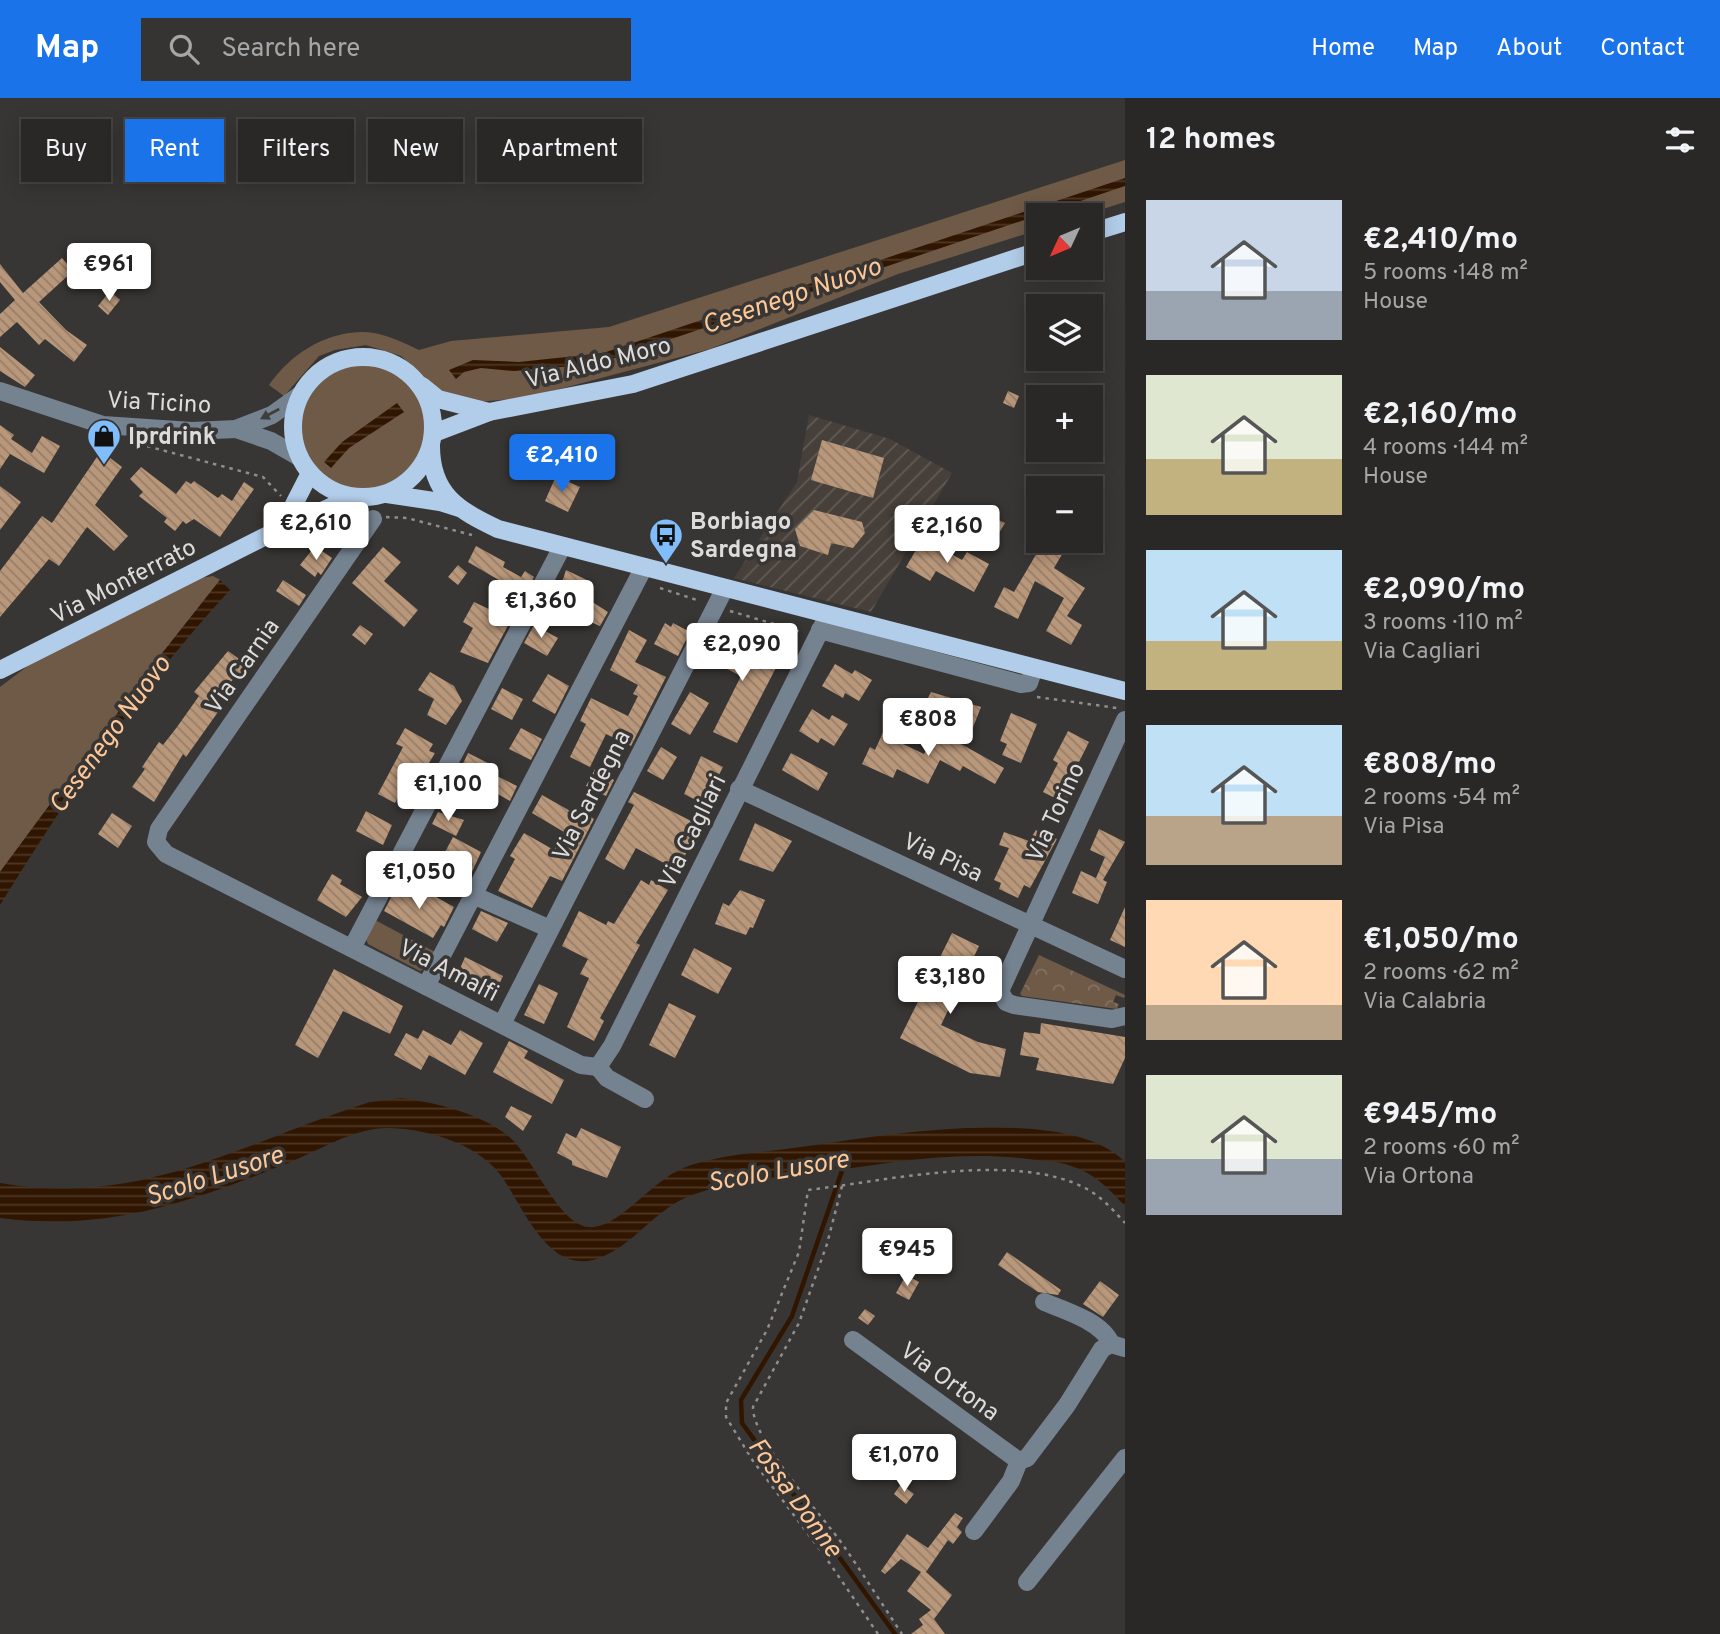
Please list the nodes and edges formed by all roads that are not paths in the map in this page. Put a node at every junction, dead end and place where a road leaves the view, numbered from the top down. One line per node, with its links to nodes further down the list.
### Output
1 (1125, 222): 2 (main road)
2 (1103, 229)
3 (1026, 255): 7 (main road, Via Aldo Moro)
4 (418, 383): 6 (main road); 7 (main road, Via Aldo Moro); 9 (main road)
5 (0, 391): 8 (street, Via Ticino)
6 (301, 394): 8 (street, Via Ticino, one-way to 8); 10 (main road)
7 (489, 412): 9 (main road, Via Aldo Moro)
8 (236, 429): 10 (street, Via Ticino)
9 (433, 439): 12 (main road); 14 (main road)
10 (299, 457): 11 (main road)
11 (310, 473): 13 (main road); 16 (main road, Via Monferrato)
12 (387, 494): 13 (main road); 14 (main road)
13 (365, 498): 16 (main road, Via Monferrato)
14 (460, 509): 17 (main road)
15 (373, 519): 25 (street, Via Carnia)
16 (262, 538): 21 (main road, Via Monferrato)
17 (562, 547): 18 (main road); 29 (street)
18 (640, 574): 19 (main road); 26 (street)
19 (725, 589): 20 (main road); 28 (street, Via Sardegna)
20 (822, 627): 22 (main road); 24 (street, Via Cagliari)
21 (2, 671)
22 (1125, 691)
23 (1122, 715): 27 (street, Via Torino)
24 (739, 789): 27 (street, Via Pisa); 34 (street, Via Cagliari)
25 (156, 842): 29 (street, Via Amalfi)
26 (473, 895): 28 (street); 31 (street)
27 (1029, 924): 30 (street, Via Pisa); 32 (street, Via Torino)
28 (550, 929): 33 (street, Via Sardegna)
29 (352, 948): 31 (street, Via Amalfi)
30 (1125, 969)
31 (426, 986): 33 (street, Via Amalfi)
32 (1125, 1016)
33 (502, 1024): 34 (street, Via Amalfi)
34 (598, 1068): 35 (street, Via Amalfi)
35 (645, 1099)
36 (1044, 1302): 38 (street)
37 (853, 1340): 40 (street, Via Ortona)
38 (1118, 1346): 40 (street)
39 (1125, 1458): 42 (street)
40 (1019, 1461): 41 (street)
41 (974, 1531)
42 (1027, 1582)

